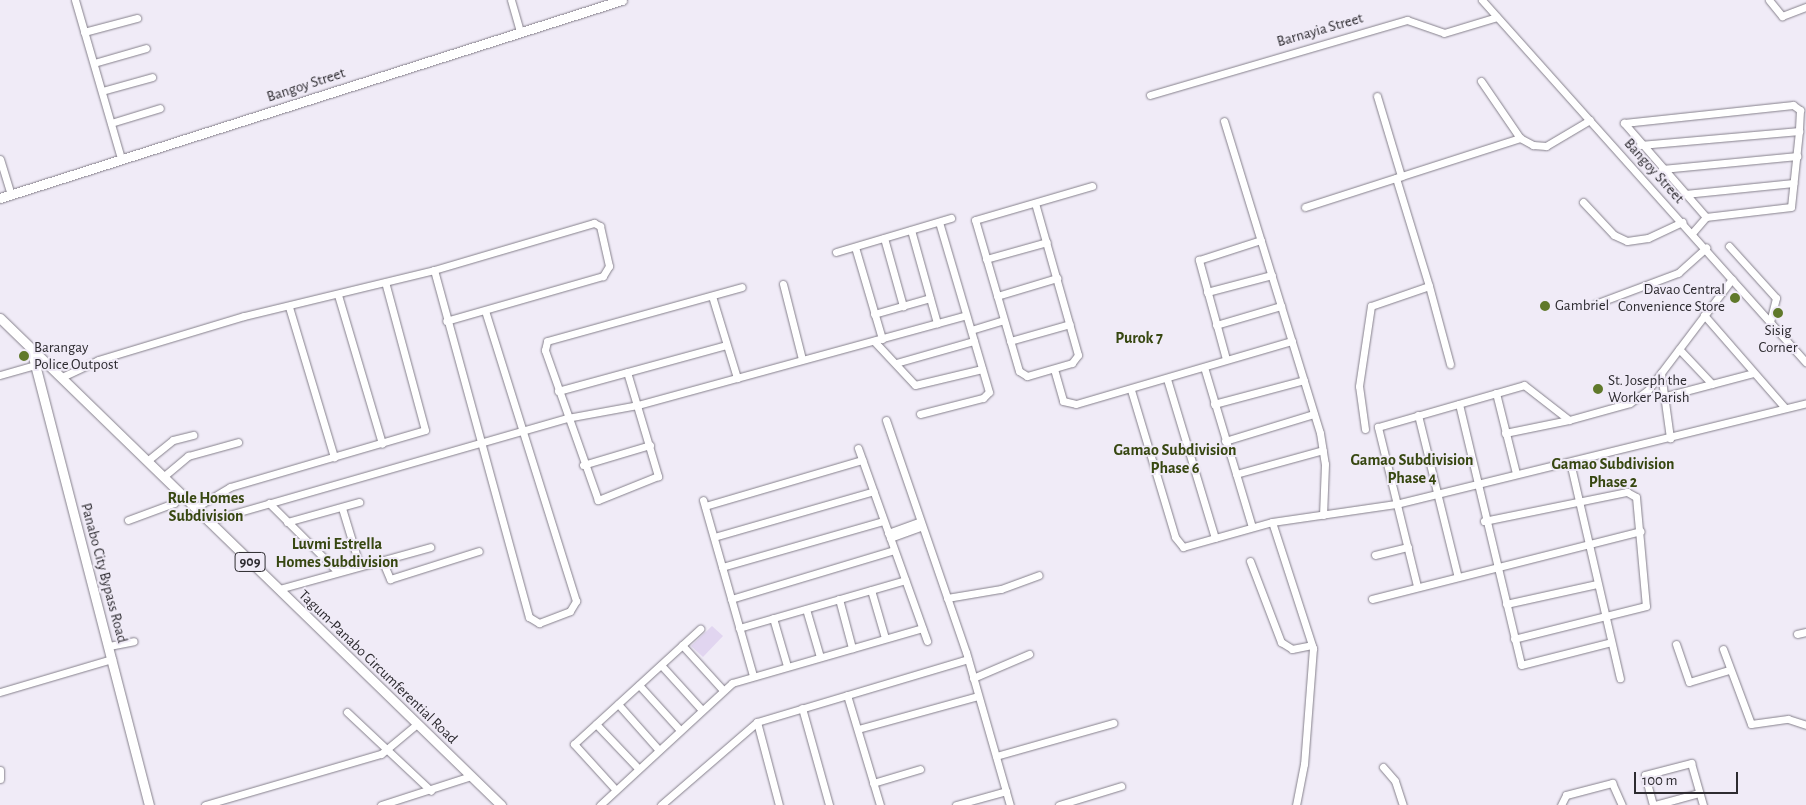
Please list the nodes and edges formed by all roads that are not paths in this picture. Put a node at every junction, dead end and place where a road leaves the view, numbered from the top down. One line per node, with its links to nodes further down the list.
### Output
1 (511, 0): 10 (street)
2 (622, 0): 10 (main road, Bangoy Street)
3 (1482, 0): 7 (street, Bangoy Street)
4 (1769, 0): 6 (street)
5 (78, 1): 9 (street)
6 (1806, 8)
7 (1497, 17): 16 (street, Barnayia Street); 19 (street, Bangoy Street)
8 (137, 18): 9 (street)
9 (84, 32): 12 (street)
10 (520, 32): 26 (main road, Bangoy Street)
11 (146, 48): 12 (street)
12 (94, 63): 15 (street)
13 (152, 77): 15 (street)
14 (1481, 81): 23 (street)
15 (102, 92): 21 (street)
16 (1150, 95)
17 (1377, 96): 29 (street)
18 (160, 108): 21 (street)
19 (1590, 120): 23 (street); 41 (street, Bangoy Street)
20 (1224, 121): 45 (street)
21 (111, 123): 26 (street)
22 (1799, 131): 24 (street); 24 (street); 25 (street)
23 (1520, 138): 29 (street)
24 (1640, 145): 28 (street)
25 (1797, 156): 28 (street); 30 (street)
26 (121, 158): 33 (main road, Bangoy Street)
27 (0, 160): 33 (street)
28 (1662, 169): 32 (street)
29 (1398, 177): 37 (street); 58 (street)
30 (1793, 182): 32 (street); 38 (street)
31 (1092, 186): 36 (street)
32 (1685, 194): 38 (street)
33 (11, 195): 34 (main road, Bangoy Street)
34 (0, 198)
35 (1583, 202): 41 (street)
36 (1036, 203): 46 (street); 51 (street)
37 (1304, 207)
38 (1706, 217): 43 (street)
39 (951, 218): 40 (street)
40 (939, 222): 42 (street); 71 (street)
41 (1682, 222): 43 (street, Bangoy Street)
42 (911, 230): 44 (street); 64 (street)
43 (1692, 234): 49 (street, Bangoy Street)
44 (884, 238): 48 (street); 66 (street)
45 (1261, 240): 53 (street); 60 (street)
46 (1047, 242): 51 (street); 54 (street)
47 (1729, 246): 76 (street)
48 (855, 247): 50 (street); 70 (street)
49 (1706, 248): 55 (street, Bangoy Street); 65 (street)
50 (836, 252)
51 (986, 259): 63 (street)
52 (434, 270): 56 (street); 69 (street); 75 (street)
53 (1272, 275): 60 (street); 67 (street)
54 (1057, 278): 63 (street); 78 (street)
55 (1732, 280): 72 (street); 76 (street, Bangoy Street)
56 (385, 282): 61 (street); 129 (street)
57 (783, 284): 89 (street)
58 (1429, 286): 93 (street); 122 (street)
59 (742, 287): 62 (street)
60 (1207, 292): 79 (street)
61 (338, 295): 68 (street); 129 (street)
62 (712, 296): 86 (street); 108 (street)
63 (997, 296): 74 (street)
64 (930, 298): 66 (street); 77 (street)
65 (1595, 304)
66 (903, 306): 70 (street)
67 (1281, 306): 79 (street); 85 (street)
68 (289, 307): 102 (street); 134 (street)
69 (485, 310): 75 (street); 123 (street)
70 (874, 314): 81 (street)
71 (966, 315): 77 (street); 80 (street)
72 (1704, 316): 88 (street); 100 (street)
73 (0, 318): 87 (main road, Tagum-Panabo Circumferential Road / 909)
74 (1004, 320): 80 (street); 82 (street)
75 (446, 321): 130 (street)
76 (1770, 322): 91 (street, Bangoy Street)
77 (937, 323): 81 (street)
78 (1070, 324): 82 (street); 97 (street)
79 (1216, 325): 90 (street)
80 (971, 330): 84 (street)
81 (882, 339): 83 (street)
82 (1010, 340): 97 (street)
83 (874, 341): 89 (street); 92 (street)
84 (974, 341): 92 (street); 96 (street)
85 (1292, 341): 90 (street); 105 (street)
86 (726, 345): 98 (street); 103 (street)
87 (31, 349): 94 (main road, Panabo City Bypass Road); 102 (main road, Tagum-Panabo Circumferential Road / 909)
88 (1679, 349): 99 (street); 106 (street)
89 (802, 359): 103 (street)
90 (1226, 359): 95 (street)
91 (1806, 362)
92 (896, 363): 96 (street)
93 (1450, 364)
94 (36, 366): 101 (street); 203 (main road, Panabo City Bypass Road)
95 (1204, 367): 104 (street); 112 (street)
96 (982, 369): 116 (street)
97 (1054, 369): 107 (street)
98 (627, 372): 108 (street); 114 (street)
99 (1661, 372): 110 (street); 121 (street)
100 (1753, 373): 106 (street); 115 (street)
101 (0, 375)
102 (62, 377): 136 (main road, Tagum-Panabo Circumferential Road / 909)
103 (737, 378): 114 (street)
104 (1167, 379): 107 (street); 164 (street)
105 (1304, 380): 112 (street); 117 (street)
106 (1712, 384): 110 (street)
107 (1131, 390): 164 (street)
108 (558, 391): 119 (street)
109 (1496, 393): 113 (street); 121 (street); 124 (street)
110 (1666, 396): 126 (street)
111 (1806, 403): 115 (street)
112 (1214, 404): 127 (street)
113 (1459, 404): 118 (street); 142 (street)
114 (638, 405): 119 (street); 131 (street)
115 (1785, 408): 126 (street)
116 (920, 414)
117 (1314, 414): 127 (street); 133 (street)
118 (1418, 415): 144 (street); 149 (street)
119 (568, 418): 123 (street); 138 (street)
120 (886, 420): 159 (street)
121 (1569, 420): 124 (street)
122 (1365, 429)
123 (526, 432): 130 (street); 130 (street)
124 (1505, 433): 139 (street)
125 (193, 435): 136 (street)
126 (1670, 438): 137 (street)
127 (1225, 440): 140 (street)
128 (238, 442): 141 (street)
129 (382, 444): 134 (street)
130 (480, 444): 147 (street)
131 (650, 445): 138 (street); 138 (street)
132 (858, 448): 135 (street)
133 (1323, 450): 140 (street); 152 (street)
134 (334, 457): 150 (street)
135 (862, 460): 143 (street); 163 (street)
136 (147, 461): 141 (main road, Tagum-Panabo Circumferential Road / 909)
137 (1570, 462): 139 (street); 148 (street)
138 (582, 466)
139 (1516, 473): 142 (street)
140 (1236, 474): 160 (street)
141 (164, 477): 145 (main road, Tagum-Panabo Circumferential Road / 909)
142 (1476, 481): 144 (street); 156 (street)
143 (874, 491): 155 (street); 163 (street)
144 (1436, 493): 149 (street); 177 (street)
145 (181, 494): 150 (main road, Tagum-Panabo Circumferential Road / 909); 153 (street)
146 (359, 502): 151 (street)
147 (269, 503): 154 (street); 157 (street)
148 (1578, 503): 156 (street); 161 (street); 165 (street)
149 (1396, 504): 152 (street); 167 (street)
150 (195, 508): 154 (main road, Tagum-Panabo Circumferential Road / 909)
151 (342, 508): 157 (street); 173 (street)
152 (1323, 516): 158 (street)
153 (128, 520)
154 (208, 521): 182 (main road, Tagum-Panabo Circumferential Road / 909)
155 (884, 521): 162 (street); 175 (street)
156 (1484, 521): 174 (street)
157 (287, 522): 176 (street)
158 (1272, 522): 160 (street); 202 (street)
159 (920, 525): 162 (street); 184 (street)
160 (1252, 527): 164 (street)
161 (1641, 531): 165 (street); 191 (street)
162 (889, 536): 168 (street)
163 (714, 537): 175 (street)
164 (1215, 538)
165 (1588, 542): 174 (street); 180 (street)
166 (430, 547): 171 (street)
167 (1408, 547): 170 (street); 181 (street)
168 (894, 550): 179 (street); 185 (street)
169 (479, 551): 171 (street)
170 (1375, 555)
171 (382, 560): 173 (street)
172 (1250, 562): 202 (street)
173 (359, 564): 176 (street)
174 (1495, 564): 177 (street); 188 (street)
175 (722, 567): 185 (street)
176 (336, 571): 182 (street)
177 (1457, 574): 181 (street)
178 (1039, 575): 184 (street)
179 (905, 580): 183 (street); 193 (street)
180 (1597, 584): 188 (street); 191 (street)
181 (1417, 586): 187 (street)
182 (279, 590): 227 (main road, Tagum-Panabo Circumferential Road / 909)
183 (871, 590): 186 (street); 195 (street)
184 (947, 598): 209 (street)
185 (731, 599): 192 (street)
186 (839, 599): 189 (street); 204 (street)
187 (1372, 599)
188 (1506, 604): 196 (street)
189 (806, 609): 190 (street); 207 (street)
190 (773, 618): 192 (street); 211 (street)
191 (1605, 619): 196 (street); 199 (street)
192 (739, 628): 213 (street)
193 (922, 628): 195 (street); 198 (street)
194 (700, 629): 201 (street)
195 (885, 638): 204 (street)
196 (1514, 639): 199 (street)
197 (134, 641): 203 (street)
198 (927, 641)
199 (1611, 642): 215 (street)
200 (1676, 644): 212 (street)
201 (682, 645): 210 (street); 217 (street)
202 (1312, 645): 259 (street)
203 (109, 646): 208 (main road, Panabo City Bypass Road)
204 (852, 648): 207 (street)
205 (1723, 649): 212 (street)
206 (1029, 654): 214 (street)
207 (820, 657): 211 (street)
208 (112, 659): 218 (street); 247 (main road, Panabo City Bypass Road)
209 (968, 660): 214 (street); 219 (street)
210 (661, 665): 216 (street); 223 (street)
211 (788, 666): 213 (street)
212 (1730, 670): 229 (street)
213 (753, 676): 217 (street)
214 (973, 678): 220 (street)
215 (1620, 678)
216 (639, 685): 221 (street); 230 (street)
217 (723, 690): 223 (street)
218 (0, 692)
219 (847, 694): 222 (street); 231 (street)
220 (978, 696): 231 (street); 234 (street)
221 (618, 704): 228 (street); 232 (street)
222 (802, 708): 225 (street); 254 (street)
223 (702, 709): 230 (street)
224 (347, 712): 233 (street)
225 (757, 722): 252 (street); 253 (street)
226 (1113, 723): 234 (street)
227 (417, 724): 233 (street); 239 (main road, Tagum-Panabo Circumferential Road / 909)
228 (596, 724): 235 (street); 243 (street)
229 (1806, 725)
230 (679, 729): 232 (street)
231 (858, 729): 241 (street)
232 (658, 749): 235 (street)
233 (388, 751): 244 (street); 248 (street)
234 (996, 756): 245 (street)
235 (637, 767): 243 (street)
236 (1383, 767): 260 (street)
237 (920, 769): 241 (street)
238 (0, 770): 240 (street)
239 (471, 776): 244 (street); 250 (main road, Tagum-Panabo Circumferential Road / 909)
240 (0, 779)
241 (873, 783): 255 (street)
242 (1121, 786): 258 (street)
243 (615, 789): 251 (street)
244 (431, 791): 249 (street)
245 (1006, 791): 256 (street); 257 (street)
246 (1700, 793): 263 (street); 263 (street); 264 (street)
247 (149, 805)
248 (205, 805)
249 (382, 805)
250 (501, 805)
251 (600, 805)
252 (660, 805)
253 (779, 805)
254 (829, 805)
255 (880, 805)
256 (956, 805)
257 (1010, 805)
258 (1059, 805)
259 (1296, 805)
260 (1403, 805)
261 (1561, 805): 262 (street)
262 (1622, 805)
263 (1654, 805)
264 (1703, 805)

